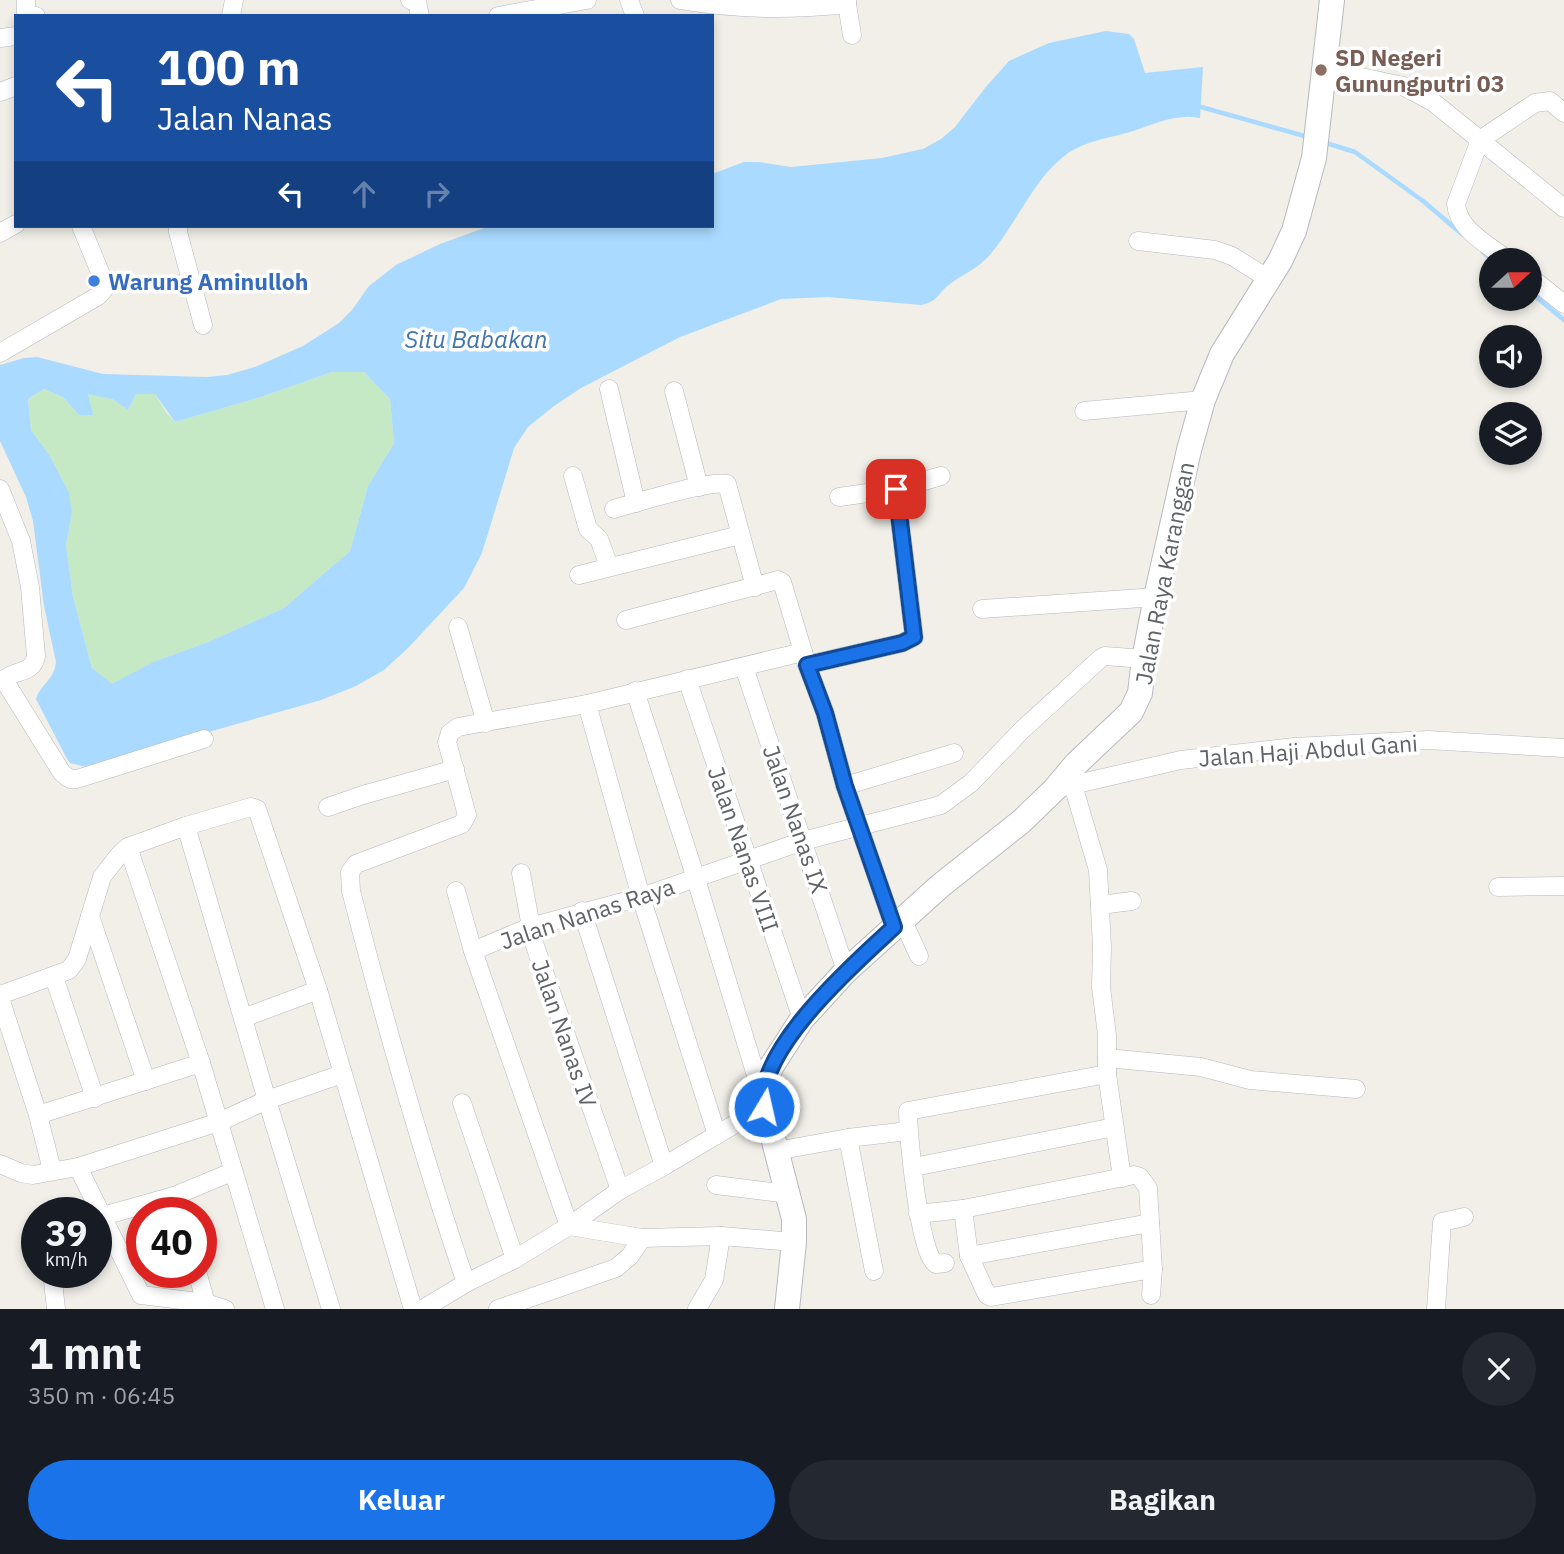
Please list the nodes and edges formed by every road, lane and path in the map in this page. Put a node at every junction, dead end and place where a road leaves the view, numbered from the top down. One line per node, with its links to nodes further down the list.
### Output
1 (410, 0): 6 (street)
2 (587, 0): 7 (street)
3 (680, 0): 5 (street)
4 (1332, 0): 9 (street, Jalan Raya Karanggan)
5 (847, 2): 8 (street)
6 (419, 14)
7 (509, 14)
8 (852, 35)
9 (1324, 69): 11 (street); 17 (street, Jalan Raya Karanggan)
10 (1564, 113): 11 (street)
11 (1480, 140): 12 (street); 16 (street)
12 (1564, 208)
13 (82, 228): 21 (street)
14 (178, 228): 20 (street)
15 (1138, 241): 17 (street)
16 (1492, 248)
17 (1270, 280): 24 (street, Jalan Raya Karanggan)
18 (1542, 287): 19 (street)
19 (1564, 304)
20 (203, 325)
21 (0, 353)
22 (609, 389): 32 (street)
23 (674, 391): 28 (street)
24 (1203, 400): 25 (street); 38 (street, Jalan Raya Karanggan)
25 (1084, 411)
26 (941, 475): 30 (street)
27 (573, 476): 35 (street)
28 (699, 487): 32 (street); 34 (street)
29 (0, 489): 49 (street)
30 (896, 489): 31 (street); 42 (street)
31 (838, 497)
32 (636, 503): 33 (street)
33 (614, 509)
34 (740, 535): 35 (street); 37 (street)
35 (610, 566): 36 (street)
36 (579, 575)
37 (755, 587): 40 (street); 42 (street)
38 (1156, 597): 39 (street); 43 (street, Jalan Raya Karanggan)
39 (982, 609)
40 (626, 620)
41 (457, 627): 48 (street)
42 (805, 659): 44 (street); 53 (street)
43 (1144, 659): 54 (street, Jalan Raya Karanggan); 57 (street, Jalan Nanas Raya)
44 (744, 667): 45 (street); 58 (street, Jalan Nanas IX)
45 (687, 679): 46 (street); 60 (street, Jalan Nanas VIII)
46 (635, 691): 47 (street); 62 (street)
47 (587, 704): 48 (street); 66 (street)
48 (486, 723): 52 (street)
49 (204, 739)
50 (1564, 748): 54 (street, Jalan Haji Abdul Gani)
51 (954, 753): 53 (street)
52 (455, 769): 55 (street); 123 (street)
53 (845, 786): 57 (street)
54 (1064, 787): 68 (street); 71 (street, Jalan Raya Karanggan)
55 (328, 807)
56 (186, 826): 59 (street); 77 (street); 79 (street)
57 (859, 826): 58 (street, Jalan Nanas Raya); 71 (street)
58 (803, 841): 60 (street, Jalan Nanas Raya); 75 (street, Jalan Nanas IX)
59 (128, 847): 70 (street); 81 (street)
60 (747, 860): 62 (street, Jalan Nanas Raya); 80 (street, Jalan Nanas VIII)
61 (521, 873): 72 (street, Jalan Nanas IV)
62 (695, 878): 66 (street, Jalan Nanas Raya); 88 (street)
63 (1564, 886): 64 (street)
64 (1498, 887)
65 (456, 891): 73 (street)
66 (641, 897): 69 (street, Jalan Nanas Raya); 94 (street)
67 (1132, 901): 68 (street)
68 (1100, 905): 82 (street)
69 (582, 912): 72 (street, Jalan Nanas Raya); 99 (street)
70 (90, 916): 76 (street); 84 (street)
71 (898, 923): 74 (street); 75 (street, Jalan Raya Karanggan)
72 (530, 926): 73 (street, Jalan Nanas Raya); 105 (street, Jalan Nanas IV)
73 (473, 951): 113 (street, Jalan Nanas Raya)
74 (919, 956)
75 (846, 971): 80 (street, Jalan Raya Karanggan)
76 (54, 977): 78 (street); 86 (street)
77 (318, 990): 79 (street); 83 (street)
78 (0, 996): 90 (street)
79 (243, 1018): 87 (street)
80 (802, 1019): 88 (street, Jalan Raya Karanggan)
81 (201, 1063): 84 (street); 91 (street)
82 (1107, 1066): 85 (street); 92 (street); 93 (street)
83 (342, 1074): 87 (street); 133 (street)
84 (146, 1081): 86 (street)
85 (1356, 1089)
86 (95, 1098): 90 (street)
87 (267, 1100): 91 (street); 132 (street)
88 (763, 1101): 94 (street); 96 (street)
89 (462, 1104): 119 (street)
90 (38, 1115): 101 (street)
91 (219, 1122): 98 (street); 102 (street)
92 (1114, 1127): 100 (street); 103 (street)
93 (908, 1131): 95 (street); 100 (street)
94 (717, 1135): 99 (street)
95 (848, 1138): 96 (street); 122 (street)
96 (776, 1151): 106 (street)
97 (0, 1164): 101 (street)
98 (78, 1167): 101 (street); 107 (street)
99 (664, 1167): 105 (street)
100 (914, 1167): 110 (street)
101 (52, 1170)
102 (232, 1172): 108 (street); 131 (street)
103 (1122, 1178): 109 (street); 112 (street)
104 (716, 1185): 106 (street)
105 (620, 1189): 113 (street)
106 (788, 1195): 117 (street)
107 (93, 1197)
108 (189, 1197)
109 (963, 1209): 110 (street); 118 (street)
110 (918, 1214): 120 (street)
111 (1464, 1217): 138 (street)
112 (1150, 1223): 118 (street); 121 (street)
113 (569, 1226): 116 (street); 119 (street)
114 (721, 1236): 116 (street); 117 (street); 136 (street)
115 (112, 1237): 127 (street)
116 (642, 1238): 135 (street)
117 (794, 1242): 137 (street)
118 (969, 1256): 121 (street)
119 (514, 1259): 123 (street)
120 (945, 1263)
121 (1153, 1269): 126 (street)
122 (874, 1271)
123 (466, 1283): 134 (street)
124 (54, 1288): 129 (street)
125 (202, 1288): 128 (street)
126 (1151, 1295)
127 (140, 1302): 128 (street)
128 (206, 1303): 130 (street)
129 (56, 1309)
130 (225, 1309)
131 (275, 1309)
132 (331, 1309)
133 (413, 1309)
134 (423, 1309)
135 (498, 1309)
136 (698, 1309)
137 (787, 1309)
138 (1436, 1309)

